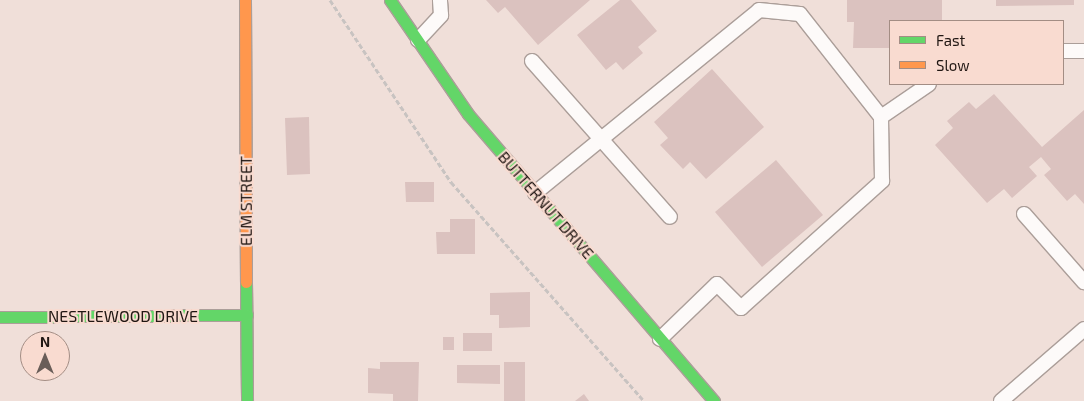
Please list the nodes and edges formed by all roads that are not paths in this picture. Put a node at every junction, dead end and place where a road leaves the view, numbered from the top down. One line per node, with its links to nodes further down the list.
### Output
1 (245, 0): 16 (street, ELM STREET)
2 (390, 0): 5 (street, BUTTERNUT DRIVE)
3 (440, 0): 5 (lane)
4 (800, 7): 10 (lane); 11 (lane)
5 (418, 40): 12 (street, BUTTERNUT DRIVE)
6 (1064, 51): 7 (lane)
7 (1084, 51)
8 (532, 61): 11 (lane)
9 (929, 85): 10 (lane)
10 (881, 117): 19 (lane)
11 (600, 139): 12 (lane); 14 (lane)
12 (535, 193): 19 (street, BUTTERNUT DRIVE)
13 (1024, 214): 15 (lane)
14 (670, 217)
15 (1084, 282)
16 (247, 315): 17 (street, NESTLEWOOD DRIVE); 20 (street, ELM STREET)
17 (0, 317)
18 (1084, 329): 22 (lane)
19 (660, 339): 21 (street, BUTTERNUT DRIVE)
20 (247, 401)
21 (714, 401)
22 (1001, 401)

